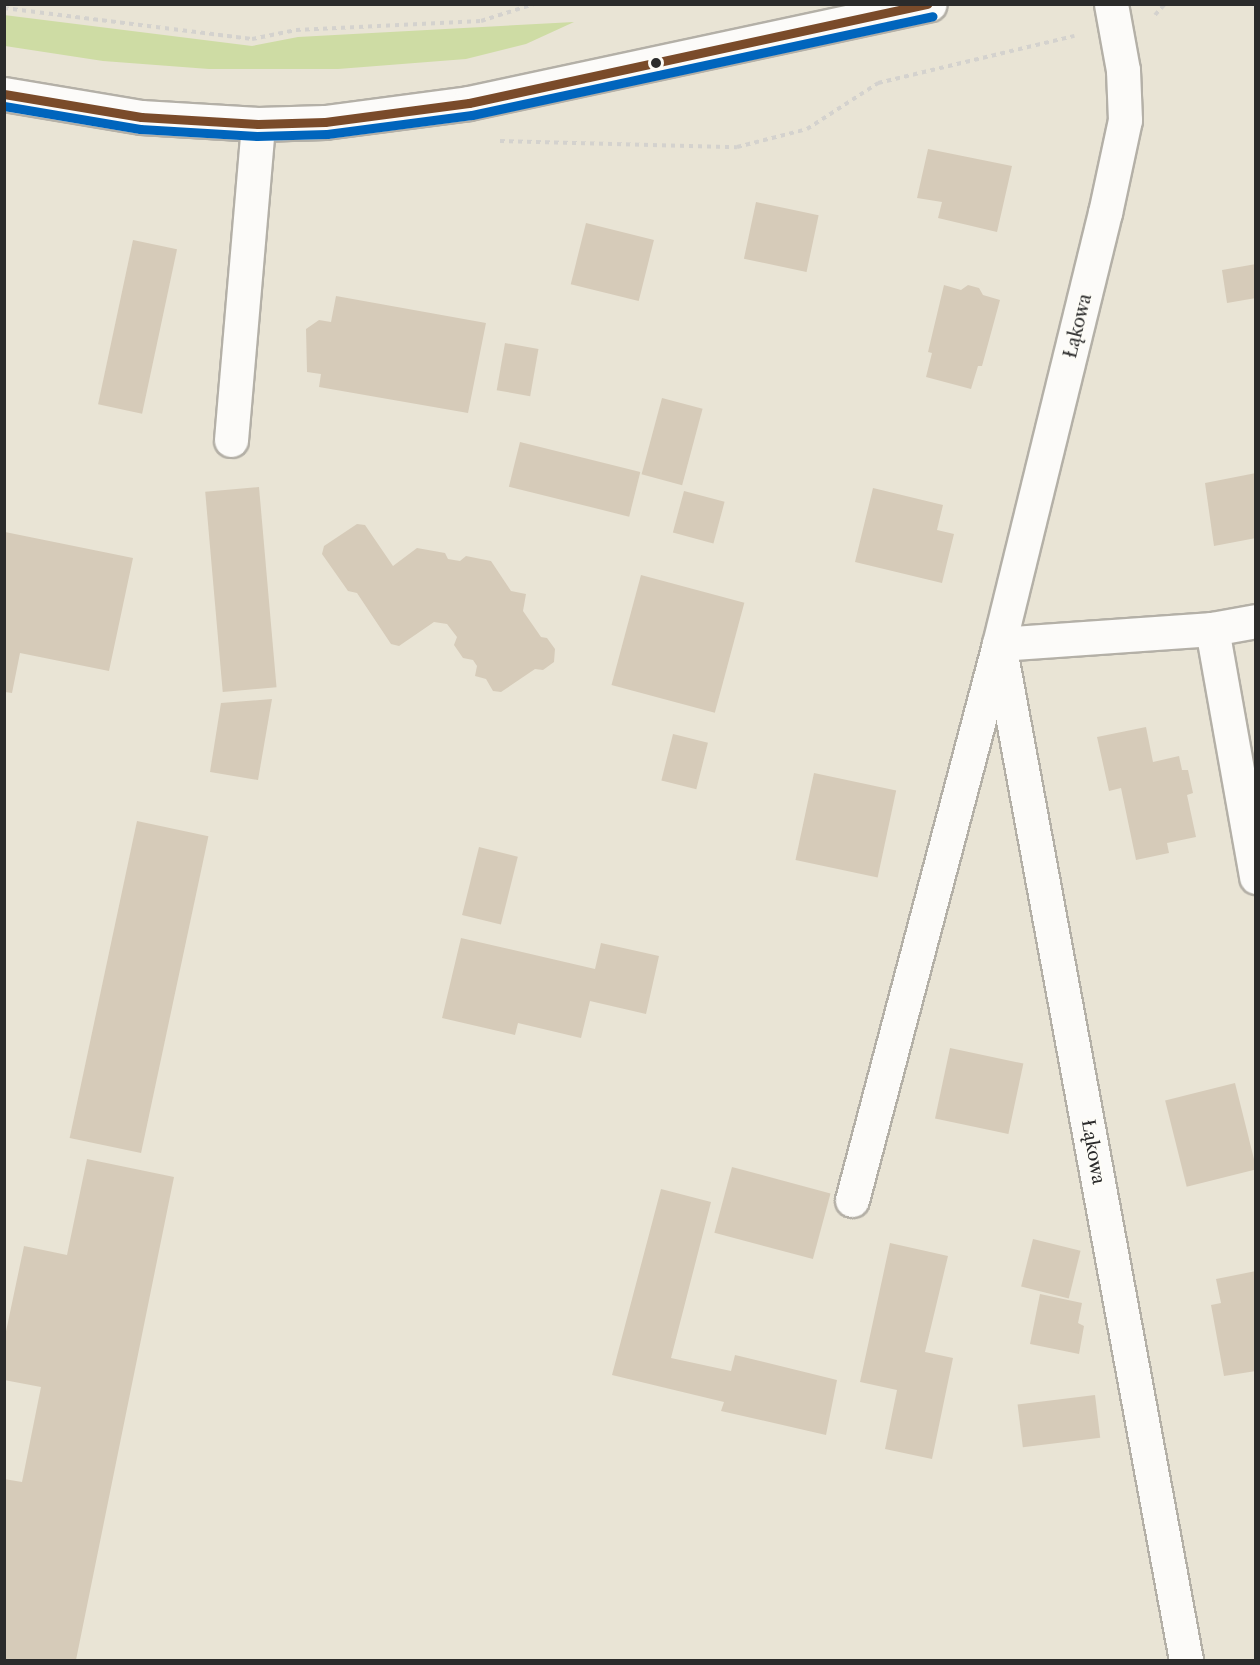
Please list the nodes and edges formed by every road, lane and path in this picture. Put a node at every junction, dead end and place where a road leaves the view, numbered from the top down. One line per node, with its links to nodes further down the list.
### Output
1 (534, 4): 4 (path)
2 (929, 4): 6 (street)
3 (1111, 4): 10 (street, Łąkowa)
4 (4, 8)
5 (4, 94): 6 (street)
6 (258, 124): 7 (street)
7 (231, 440)
8 (1256, 621): 9 (street)
9 (1212, 629): 10 (street); 11 (street)
10 (999, 644): 12 (street, Łąkowa); 13 (street, Łąkowa)
11 (1256, 877)
12 (852, 1200)
13 (1186, 1660)

